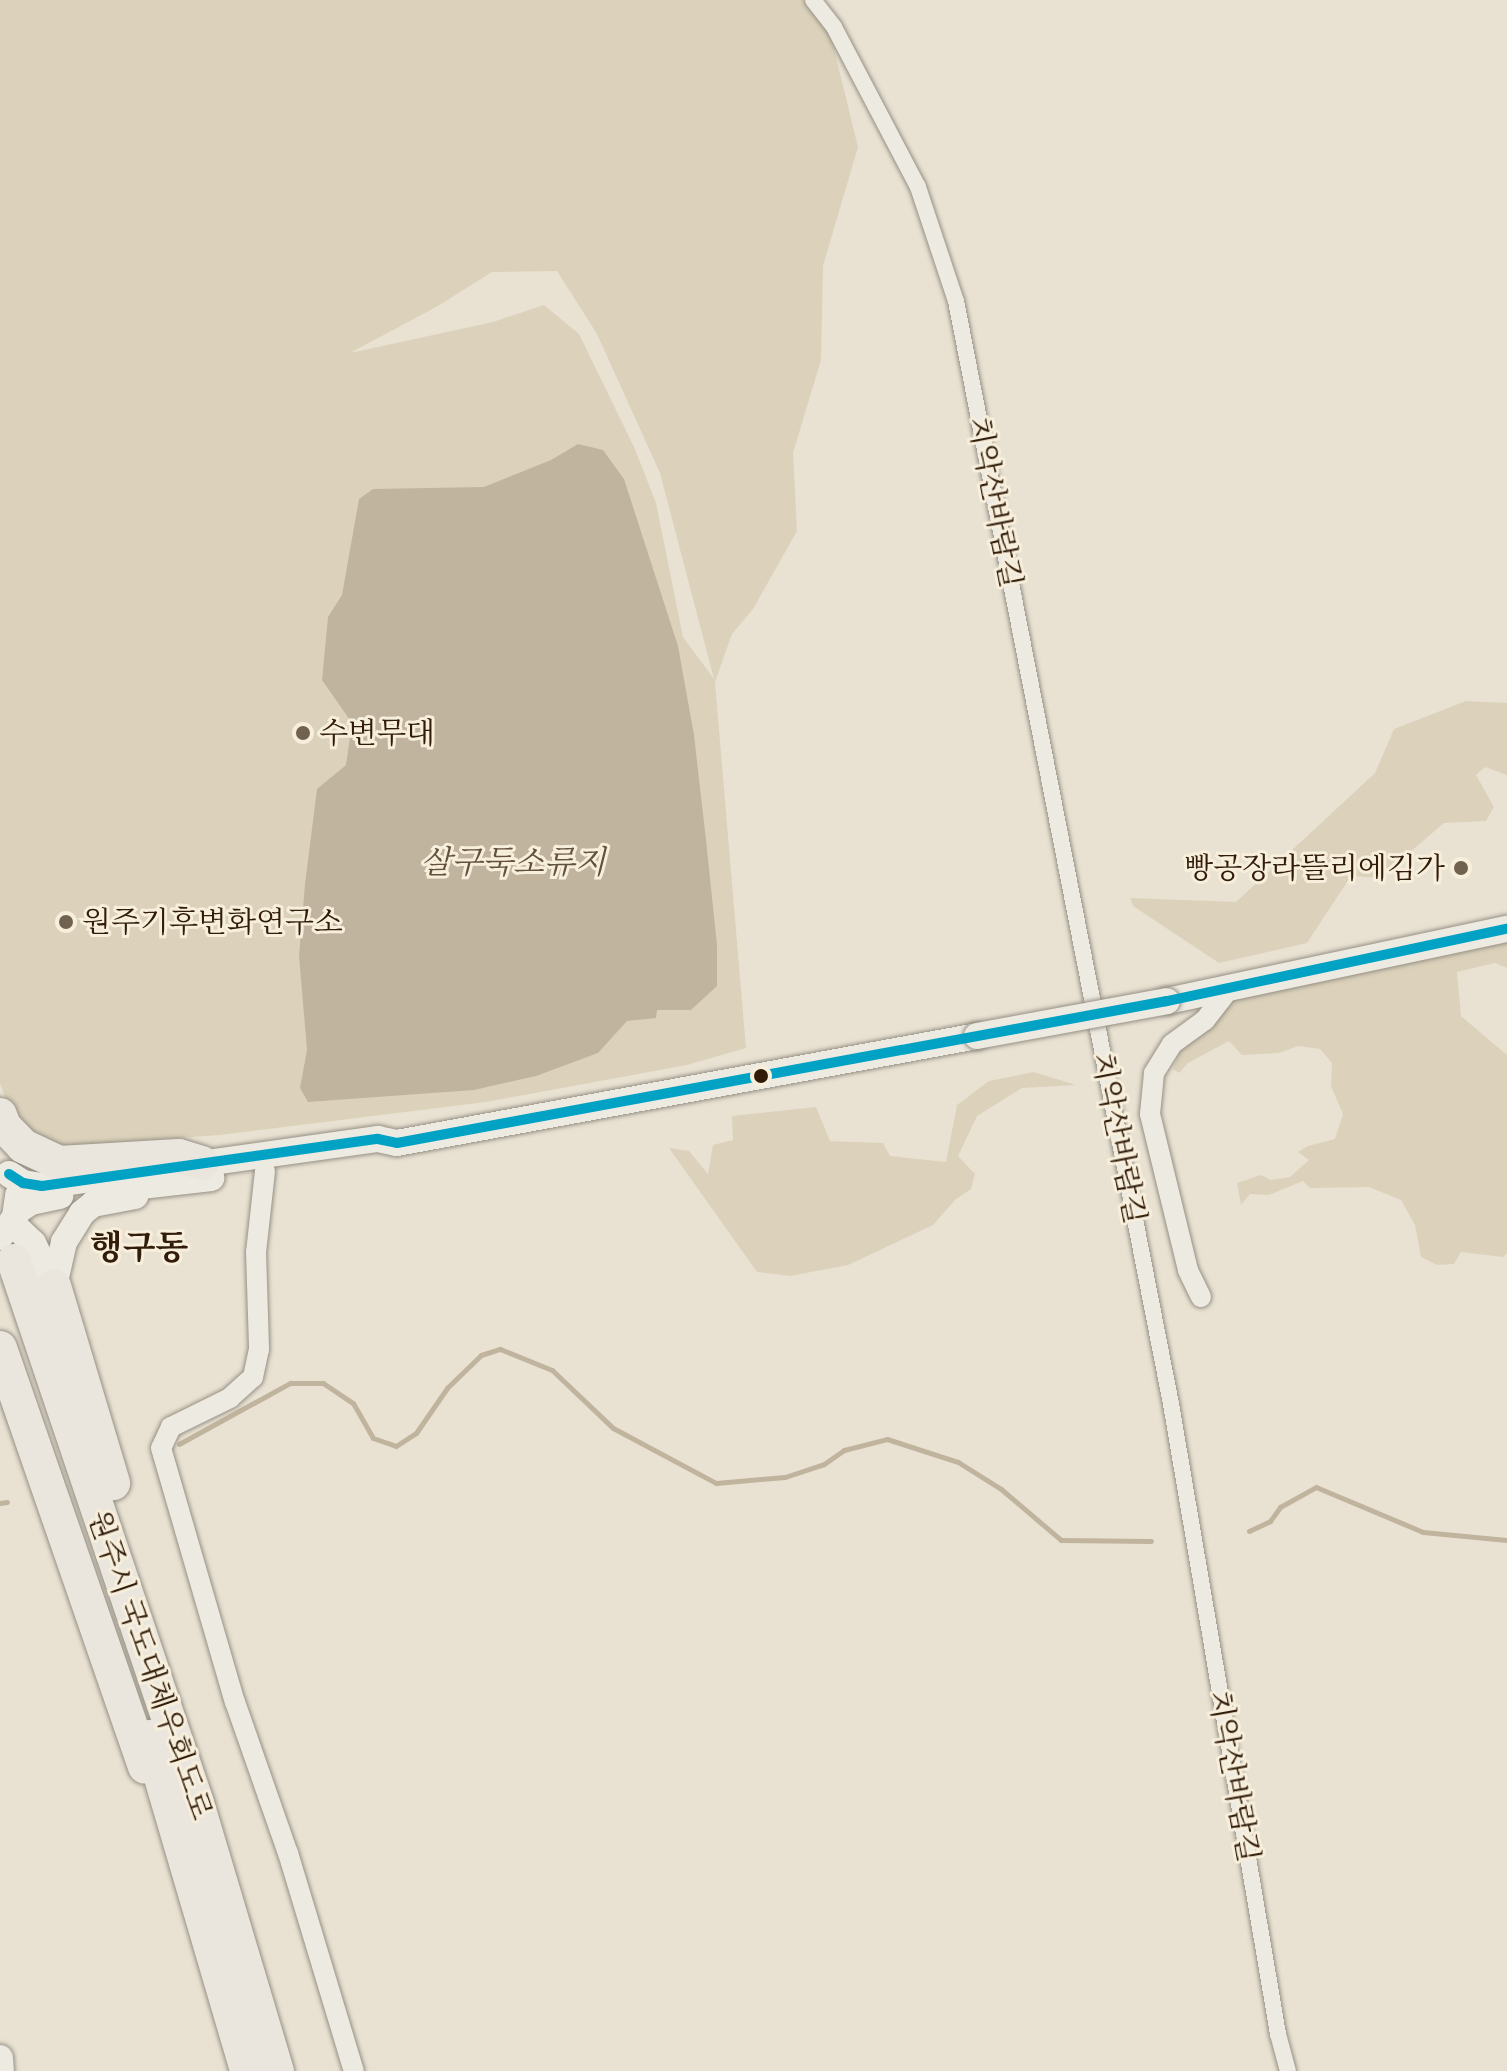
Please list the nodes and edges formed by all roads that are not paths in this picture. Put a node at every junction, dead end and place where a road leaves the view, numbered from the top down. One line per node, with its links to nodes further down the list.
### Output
1 (813, 0): 21 (street, 치악산바람길)
2 (1507, 929): 3 (street)
3 (1230, 988): 5 (street, bridge); 12 (street)
4 (2, 1120): 6 (highway); 7 (highway)
5 (397, 1143): 7 (street); 8 (street)
6 (4, 1168): 7 (street); 9 (street)
7 (203, 1171): 8 (street); 9 (street); 10 (street)
8 (265, 1171): 20 (street)
9 (11, 1233): 10 (street); 15 (highway, 원주시 국도대체우회도로)
10 (54, 1286): 15 (highway)
11 (0, 1293): 15 (highway)
12 (1201, 1297)
13 (0, 1348): 14 (highway)
14 (11, 1407): 15 (highway)
15 (184, 1804): 18 (highway); 19 (highway, 원주시 국도대체우회도로)
16 (0, 2058): 17 (street)
17 (1, 2071)
18 (247, 2071)
19 (277, 2071)
20 (354, 2071)
21 (1288, 2071)

